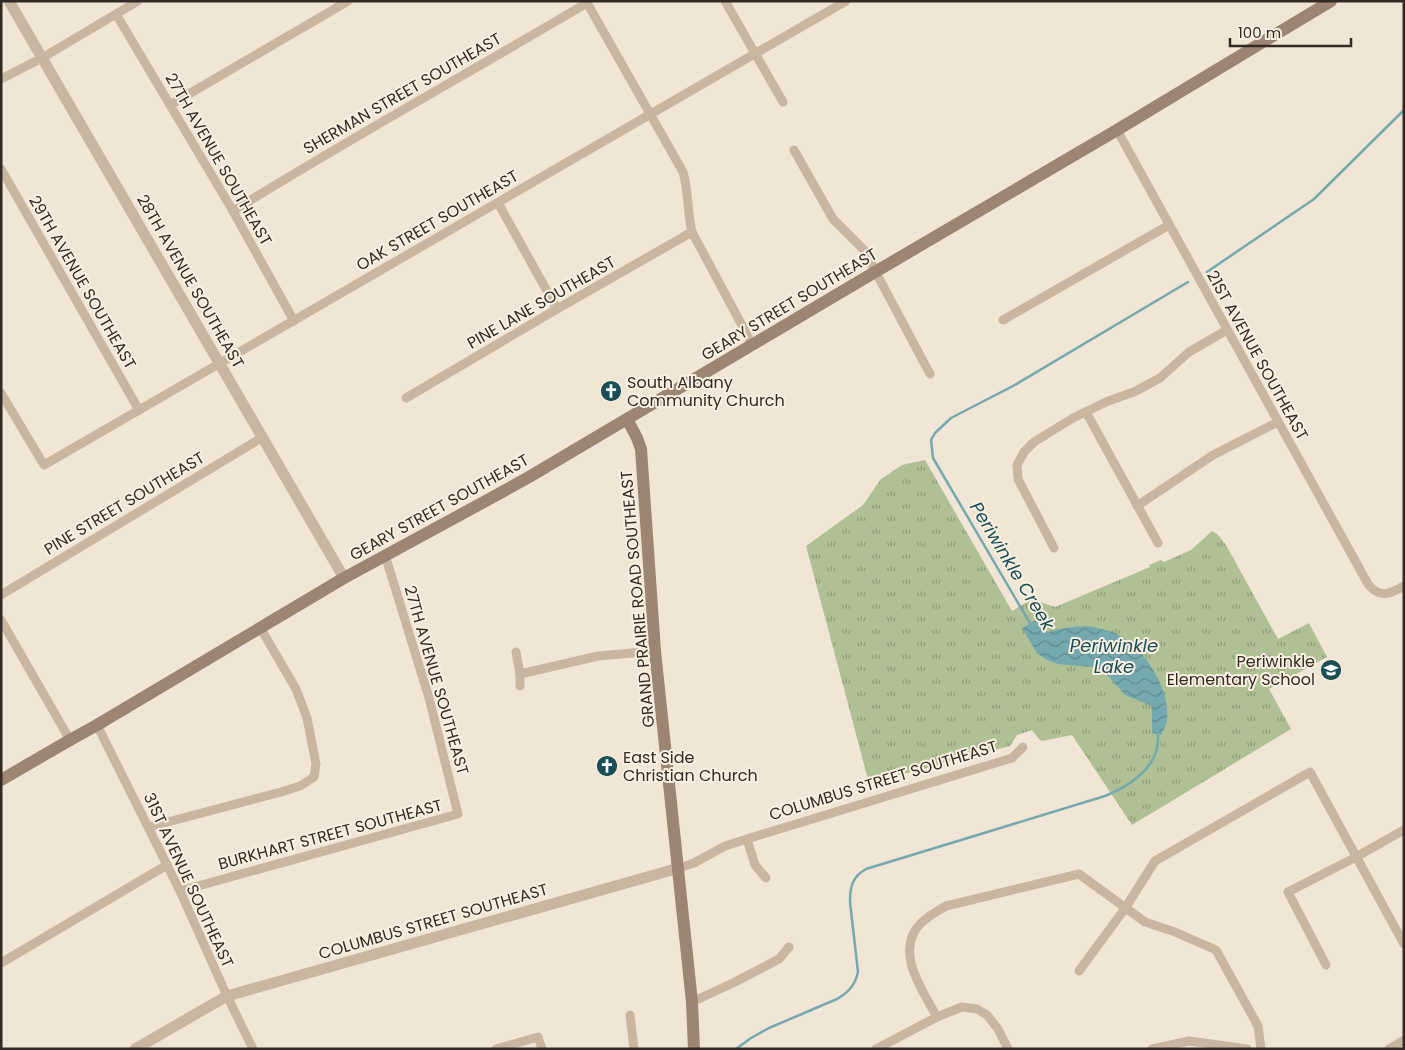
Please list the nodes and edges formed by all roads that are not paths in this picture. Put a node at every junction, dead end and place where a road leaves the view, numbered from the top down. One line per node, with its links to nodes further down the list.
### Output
1 (9, 1): 10 (street, 28TH AVENUE SOUTHEAST)
2 (138, 1): 8 (street)
3 (348, 1): 13 (street)
4 (724, 1): 9 (street)
5 (846, 1): 9 (street, OAK STREET SOUTHEAST)
6 (1331, 1): 15 (main road, GEARY STREET SOUTHEAST)
7 (587, 2): 14 (street); 19 (street, SHERMAN STREET SOUTHEAST)
8 (116, 14): 10 (street); 13 (street, 27TH AVENUE SOUTHEAST)
9 (755, 54): 12 (street); 14 (street, OAK STREET SOUTHEAST)
10 (42, 58): 11 (street); 28 (street, 28TH AVENUE SOUTHEAST)
11 (1, 79)
12 (783, 102)
13 (170, 105): 19 (street, 27TH AVENUE SOUTHEAST)
14 (651, 114): 18 (street, OAK STREET SOUTHEAST); 21 (street)
15 (1117, 130): 20 (street, 21ST AVENUE SOUTHEAST); 22 (main road, GEARY STREET SOUTHEAST)
16 (794, 150): 22 (street)
17 (1, 169): 32 (street, 29TH AVENUE SOUTHEAST)
18 (498, 203): 23 (street); 25 (street, OAK STREET SOUTHEAST)
19 (233, 211): 25 (street, 27TH AVENUE SOUTHEAST)
20 (1169, 224): 24 (street); 26 (street, 21ST AVENUE SOUTHEAST)
21 (692, 232): 23 (street, PINE LANE SOUTHEAST); 27 (street)
22 (875, 272): 27 (main road, GEARY STREET SOUTHEAST); 29 (street)
23 (557, 309): 31 (street, PINE LANE SOUTHEAST)
24 (1003, 320)
25 (294, 321): 28 (street, OAK STREET SOUTHEAST)
26 (1227, 330): 33 (street); 35 (street, 21ST AVENUE SOUTHEAST)
27 (752, 344): 34 (main road, GEARY STREET SOUTHEAST)
28 (220, 364): 32 (street, OAK STREET SOUTHEAST); 36 (street, 28TH AVENUE SOUTHEAST)
29 (930, 374)
30 (1, 393): 32 (street, OAK STREET SOUTHEAST)
31 (406, 398)
32 (139, 410)
33 (1086, 412): 37 (street); 39 (street)
34 (627, 419): 40 (main road, GEARY STREET SOUTHEAST); 46 (main road, GRAND PRAIRIE ROAD SOUTHEAST)
35 (1278, 422): 37 (street); 42 (street, 21ST AVENUE SOUTHEAST)
36 (263, 437): 41 (street, 28TH AVENUE SOUTHEAST); 43 (street, PINE STREET SOUTHEAST)
37 (1137, 506): 38 (street)
38 (1158, 543)
39 (1054, 548)
40 (384, 555): 41 (main road, GEARY STREET SOUTHEAST); 54 (street, 27TH AVENUE SOUTHEAST)
41 (344, 578): 45 (main road, GEARY STREET SOUTHEAST)
42 (1404, 586)
43 (1, 595)
44 (1, 620): 51 (street)
45 (261, 629): 50 (main road, GEARY STREET SOUTHEAST); 55 (street)
46 (655, 650): 48 (street); 60 (main road, GRAND PRAIRIE ROAD SOUTHEAST)
47 (516, 652): 48 (street)
48 (520, 674): 49 (street)
49 (520, 686)
50 (97, 726): 51 (main road, GEARY STREET SOUTHEAST); 55 (street, 31ST AVENUE SOUTHEAST)
51 (70, 740): 53 (main road, GEARY STREET SOUTHEAST)
52 (1023, 747): 57 (street, COLUMBUS STREET SOUTHEAST)
53 (1, 780)
54 (458, 814): 62 (street, BURKHART STREET SOUTHEAST)
55 (148, 827): 59 (street, 31ST AVENUE SOUTHEAST)
56 (1404, 830): 58 (street)
57 (747, 839): 60 (street, COLUMBUS STREET SOUTHEAST); 61 (street)
58 (1356, 858): 63 (street); 64 (street); 67 (street)
59 (167, 865): 62 (street, 31ST AVENUE SOUTHEAST); 66 (street)
60 (679, 868): 69 (street, COLUMBUS STREET SOUTHEAST); 70 (main road, GRAND PRAIRIE ROAD SOUTHEAST)
61 (766, 878)
62 (180, 891): 69 (street, 31ST AVENUE SOUTHEAST)
63 (1126, 907): 68 (street); 72 (street); 84 (street)
64 (1404, 944)
65 (789, 947): 70 (street)
66 (1, 963)
67 (1326, 965)
68 (1079, 971)
69 (227, 996): 74 (street, COLUMBUS STREET SOUTHEAST); 75 (street, 31ST AVENUE SOUTHEAST)
70 (692, 1002): 79 (main road, GRAND PRAIRIE ROAD SOUTHEAST)
71 (630, 1015): 78 (street)
72 (937, 1017): 80 (street); 81 (street)
73 (1404, 1040): 85 (street)
74 (135, 1049)
75 (253, 1049)
76 (496, 1049): 77 (street)
77 (542, 1049)
78 (634, 1049)
79 (694, 1049)
80 (876, 1049)
81 (1008, 1049)
82 (1152, 1049): 83 (street)
83 (1247, 1049)
84 (1261, 1049)
85 (1389, 1049)

